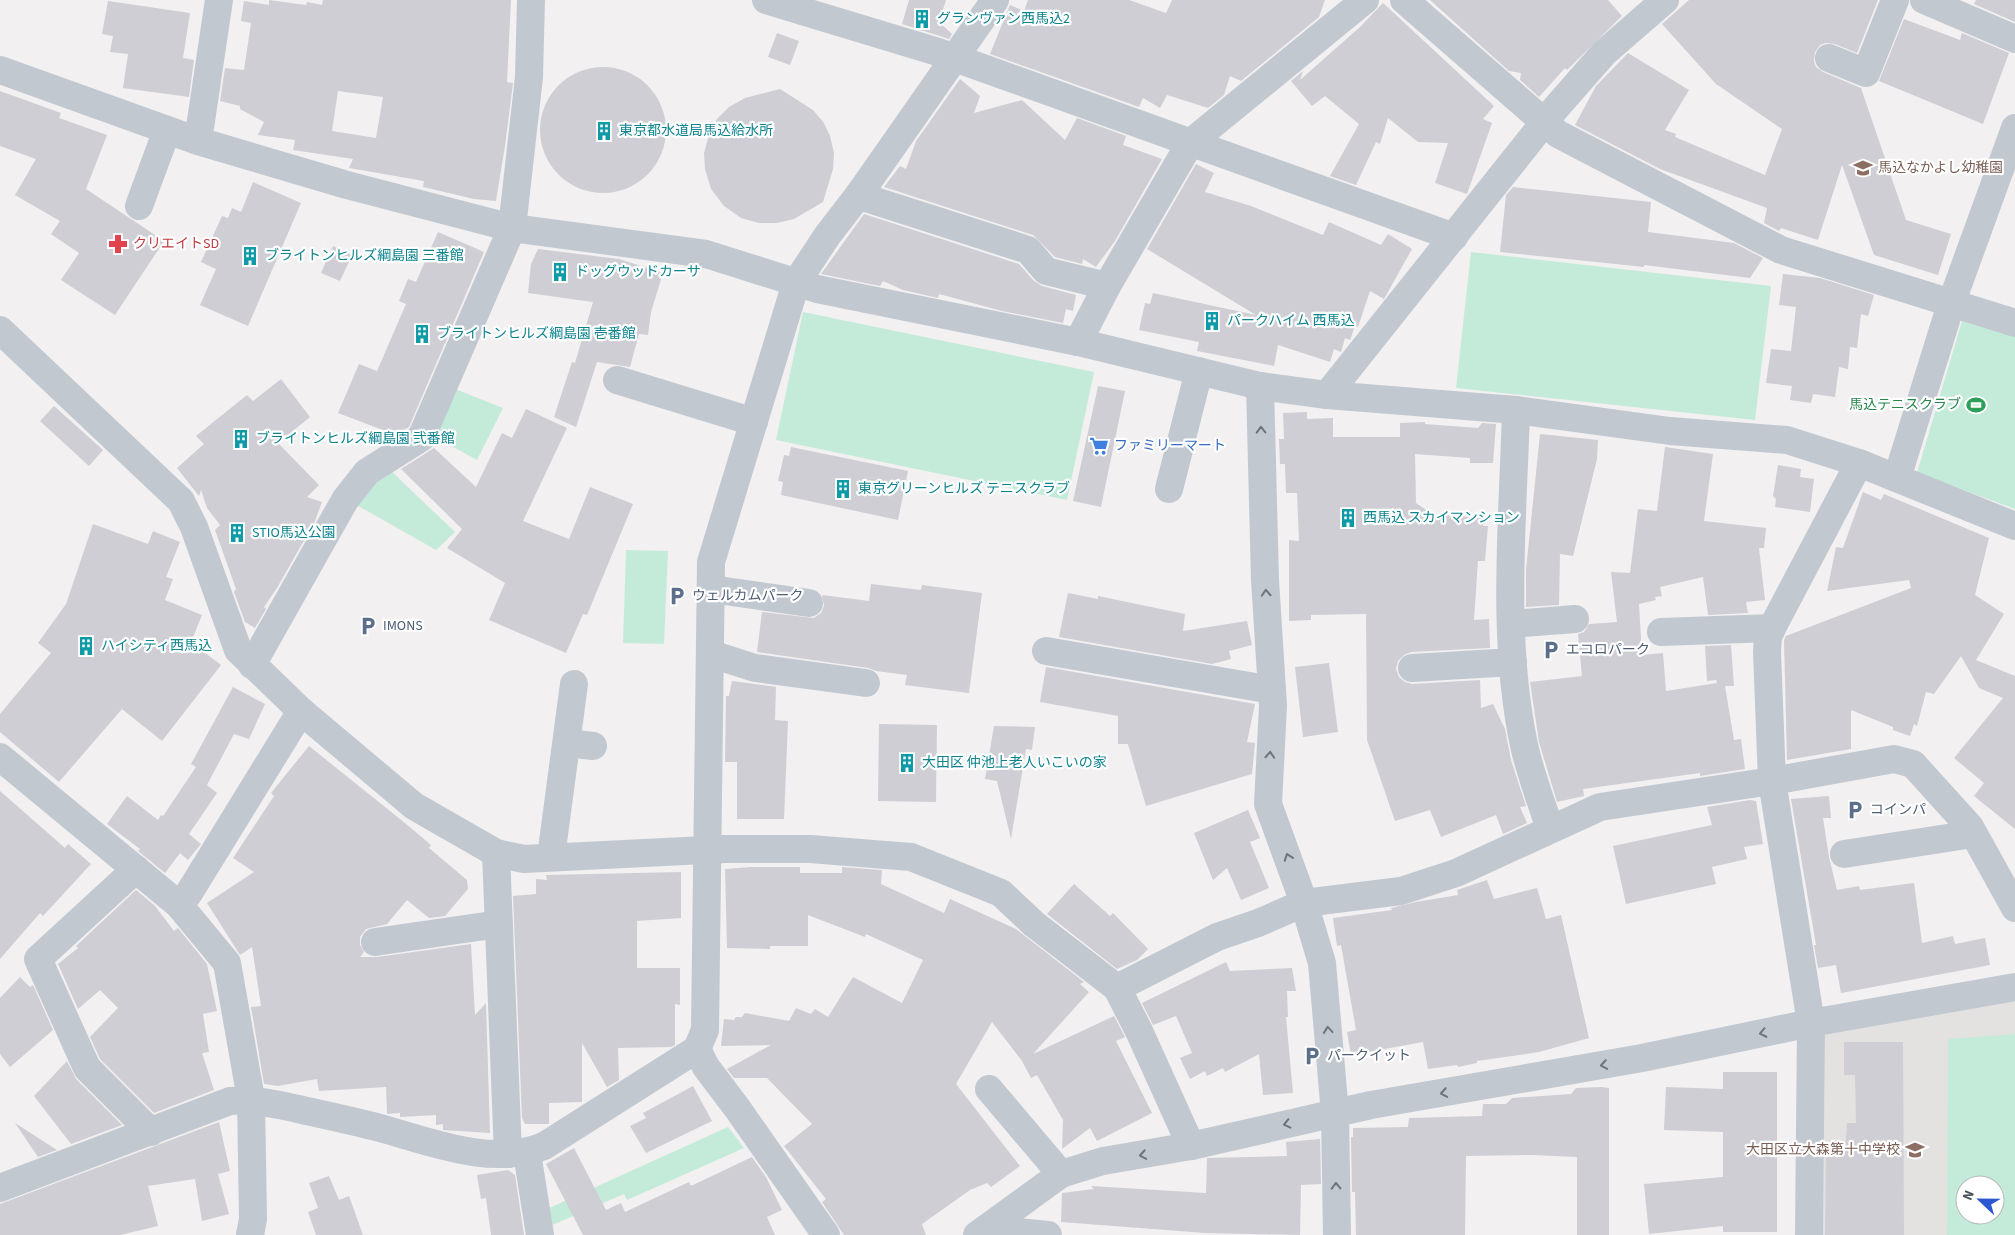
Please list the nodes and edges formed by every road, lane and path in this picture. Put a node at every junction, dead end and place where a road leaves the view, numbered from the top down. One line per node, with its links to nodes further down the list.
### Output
1 (219, 0): 17 (street)
2 (531, 0): 21 (street)
3 (766, 0): 11 (street)
4 (995, 0): 11 (street)
5 (1365, 0): 18 (street)
6 (1404, 0): 14 (street)
7 (1665, 0): 14 (street)
8 (1895, 0): 12 (street)
9 (1924, 0): 10 (street)
10 (2015, 39)
11 (954, 58): 18 (street); 19 (street)
12 (1829, 58)
13 (0, 70): 16 (street)
14 (1544, 123): 22 (street); 25 (street)
15 (2015, 128): 25 (street)
16 (167, 130): 17 (street); 20 (street)
17 (198, 141): 21 (street)
18 (1190, 143): 22 (street); 24 (street)
19 (860, 193): 23 (street); 24 (street)
20 (139, 206)
21 (512, 228): 23 (street); 48 (street)
22 (1454, 237): 32 (street)
23 (796, 283): 28 (street); 34 (street)
24 (1107, 286): 28 (street)
25 (1952, 304): 26 (street); 36 (street)
26 (2015, 323)
27 (0, 330): 48 (street)
28 (1078, 342): 29 (street)
29 (1199, 371): 31 (street); 37 (street)
30 (617, 380): 34 (street)
31 (1260, 386): 32 (street); 52 (street, one-way to 31)
32 (1327, 395): 33 (street)
33 (1516, 410): 35 (street); 42 (street)
34 (754, 422): 39 (street)
35 (1859, 464): 36 (street); 43 (street)
36 (1897, 478): 38 (street)
37 (1169, 489)
38 (2015, 526)
39 (711, 589): 40 (street); 46 (street)
40 (809, 603)
41 (1576, 619): 42 (street)
42 (1512, 624): 47 (street)
43 (1772, 628): 44 (street); 57 (street)
44 (1661, 632)
45 (1046, 651): 52 (street)
46 (711, 654): 51 (street); 60 (street)
47 (1513, 662): 49 (street); 58 (street)
48 (252, 665): 53 (street)
49 (1412, 668)
50 (574, 684): 54 (street)
51 (866, 684)
52 (1272, 690): 65 (street, one-way to 52)
53 (301, 711): 61 (street); 66 (street)
54 (567, 743): 55 (street); 63 (street)
55 (593, 746)
56 (0, 757): 64 (street)
57 (1772, 781): 58 (street); 59 (street); 72 (street)
58 (1550, 829): 65 (street)
59 (1973, 834): 62 (street); 67 (street)
60 (707, 851): 63 (street); 71 (street); 73 (street)
61 (496, 853): 63 (street); 68 (street)
62 (1844, 854)
63 (551, 857)
64 (136, 869): 66 (street); 77 (street)
65 (1304, 903): 71 (street); 76 (street, one-way to 65)
66 (179, 905): 75 (street)
67 (2015, 908)
68 (499, 924): 69 (street); 79 (street)
69 (375, 942)
70 (2015, 987): 72 (street)
71 (1117, 988): 78 (street)
72 (1811, 1023): 76 (street, one-way to 76); 88 (street)
73 (697, 1049): 79 (street); 85 (street)
74 (989, 1089): 80 (street)
75 (251, 1099): 77 (street); 79 (street); 83 (street)
76 (1335, 1114): 78 (street, one-way to 78); 87 (street, one-way to 76)
77 (151, 1132): 81 (street)
78 (1191, 1146): 80 (street, one-way to 80)
79 (517, 1153): 84 (street)
80 (1061, 1174): 82 (street)
81 (0, 1188)
82 (982, 1232): 86 (street)
83 (250, 1235)
84 (540, 1235)
85 (826, 1235)
86 (1048, 1235)
87 (1337, 1235)
88 (1809, 1235)

